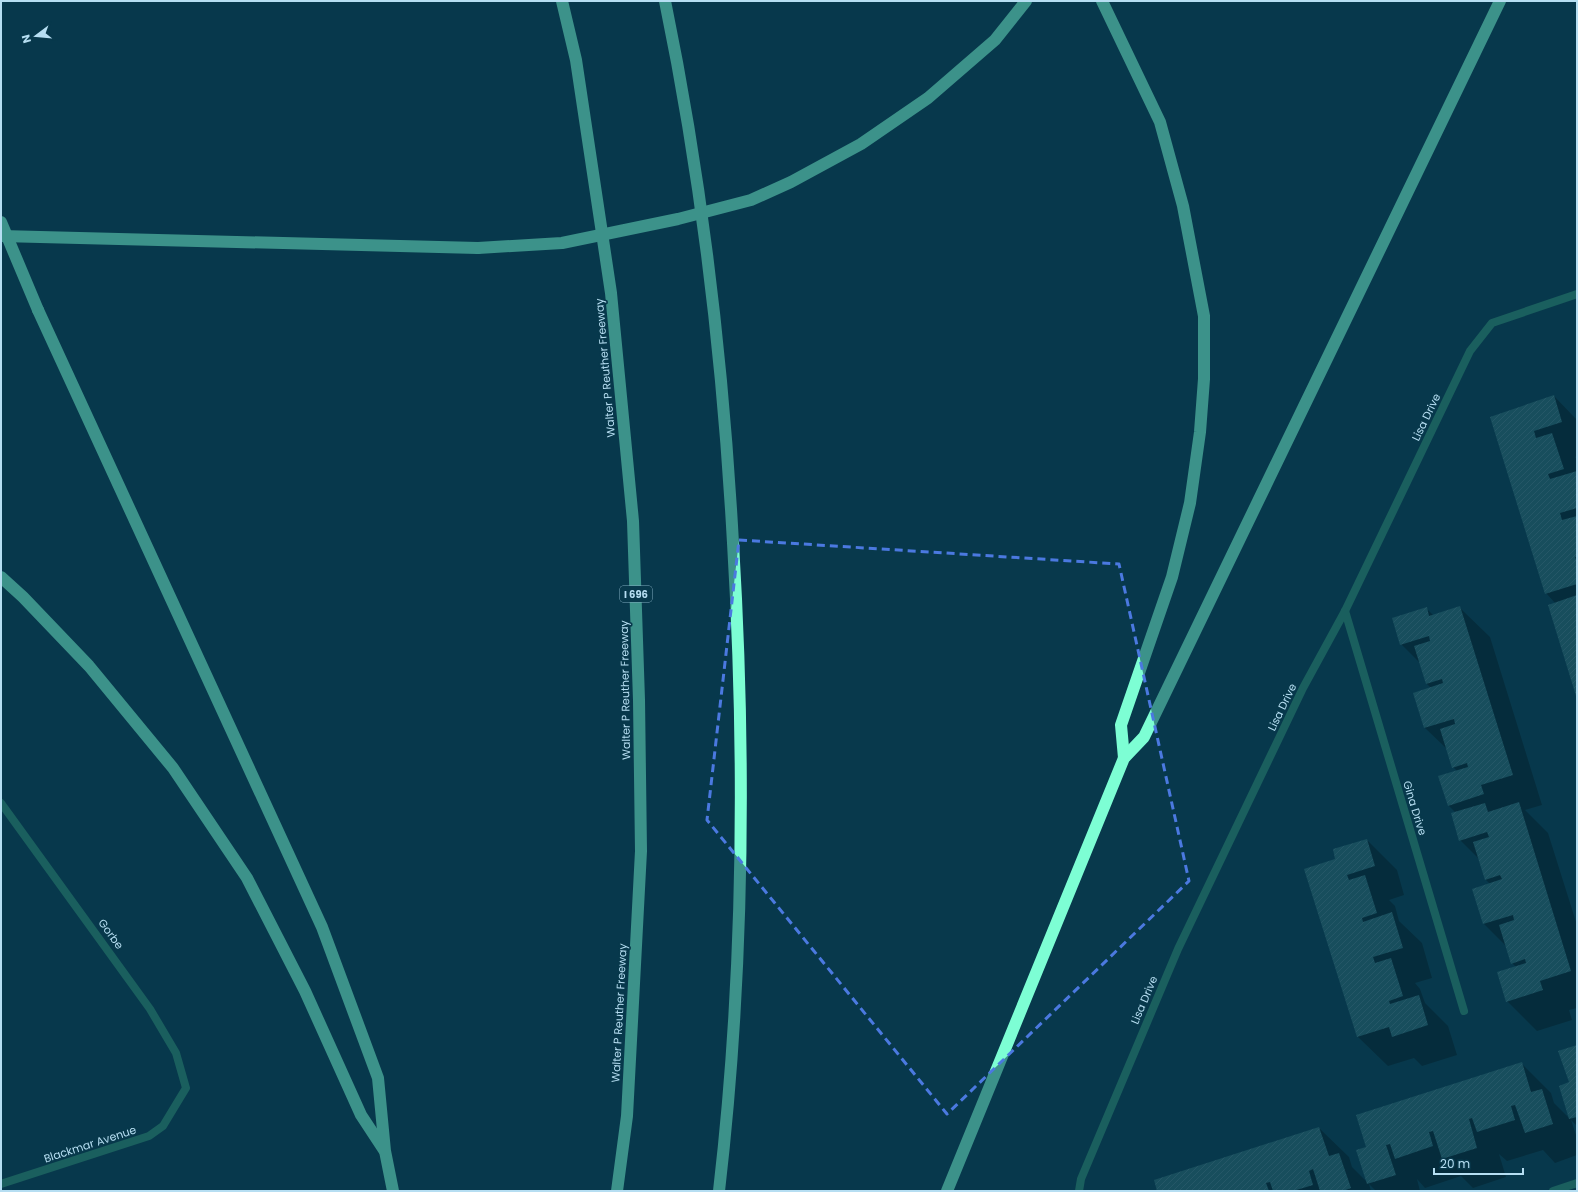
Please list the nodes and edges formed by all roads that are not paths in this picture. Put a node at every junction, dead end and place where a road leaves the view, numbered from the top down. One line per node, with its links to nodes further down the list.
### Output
1 (562, 1): 19 (highway, Walter P Reuther Freeway / I 696)
2 (665, 1): 20 (highway)
3 (1026, 1): 7 (highway, bridge)
4 (1102, 1): 11 (highway)
5 (1500, 1): 11 (highway)
6 (1, 222): 15 (highway, bridge)
7 (1, 236)
8 (1576, 297): 10 (street, Lisa Drive)
9 (1, 577): 15 (highway)
10 (1345, 612): 13 (street, Gina Drive); 22 (street, Lisa Drive)
11 (1124, 758): 21 (highway)
12 (1, 803): 14 (street, Gorbe)
13 (1464, 1011)
14 (186, 1088): 17 (street, Blackmar Avenue)
15 (384, 1151): 18 (highway)
16 (1577, 1183): 23 (street)
17 (1, 1184)
18 (393, 1191)
19 (617, 1191)
20 (719, 1191)
21 (947, 1191)
22 (1079, 1191)
23 (1553, 1191)

